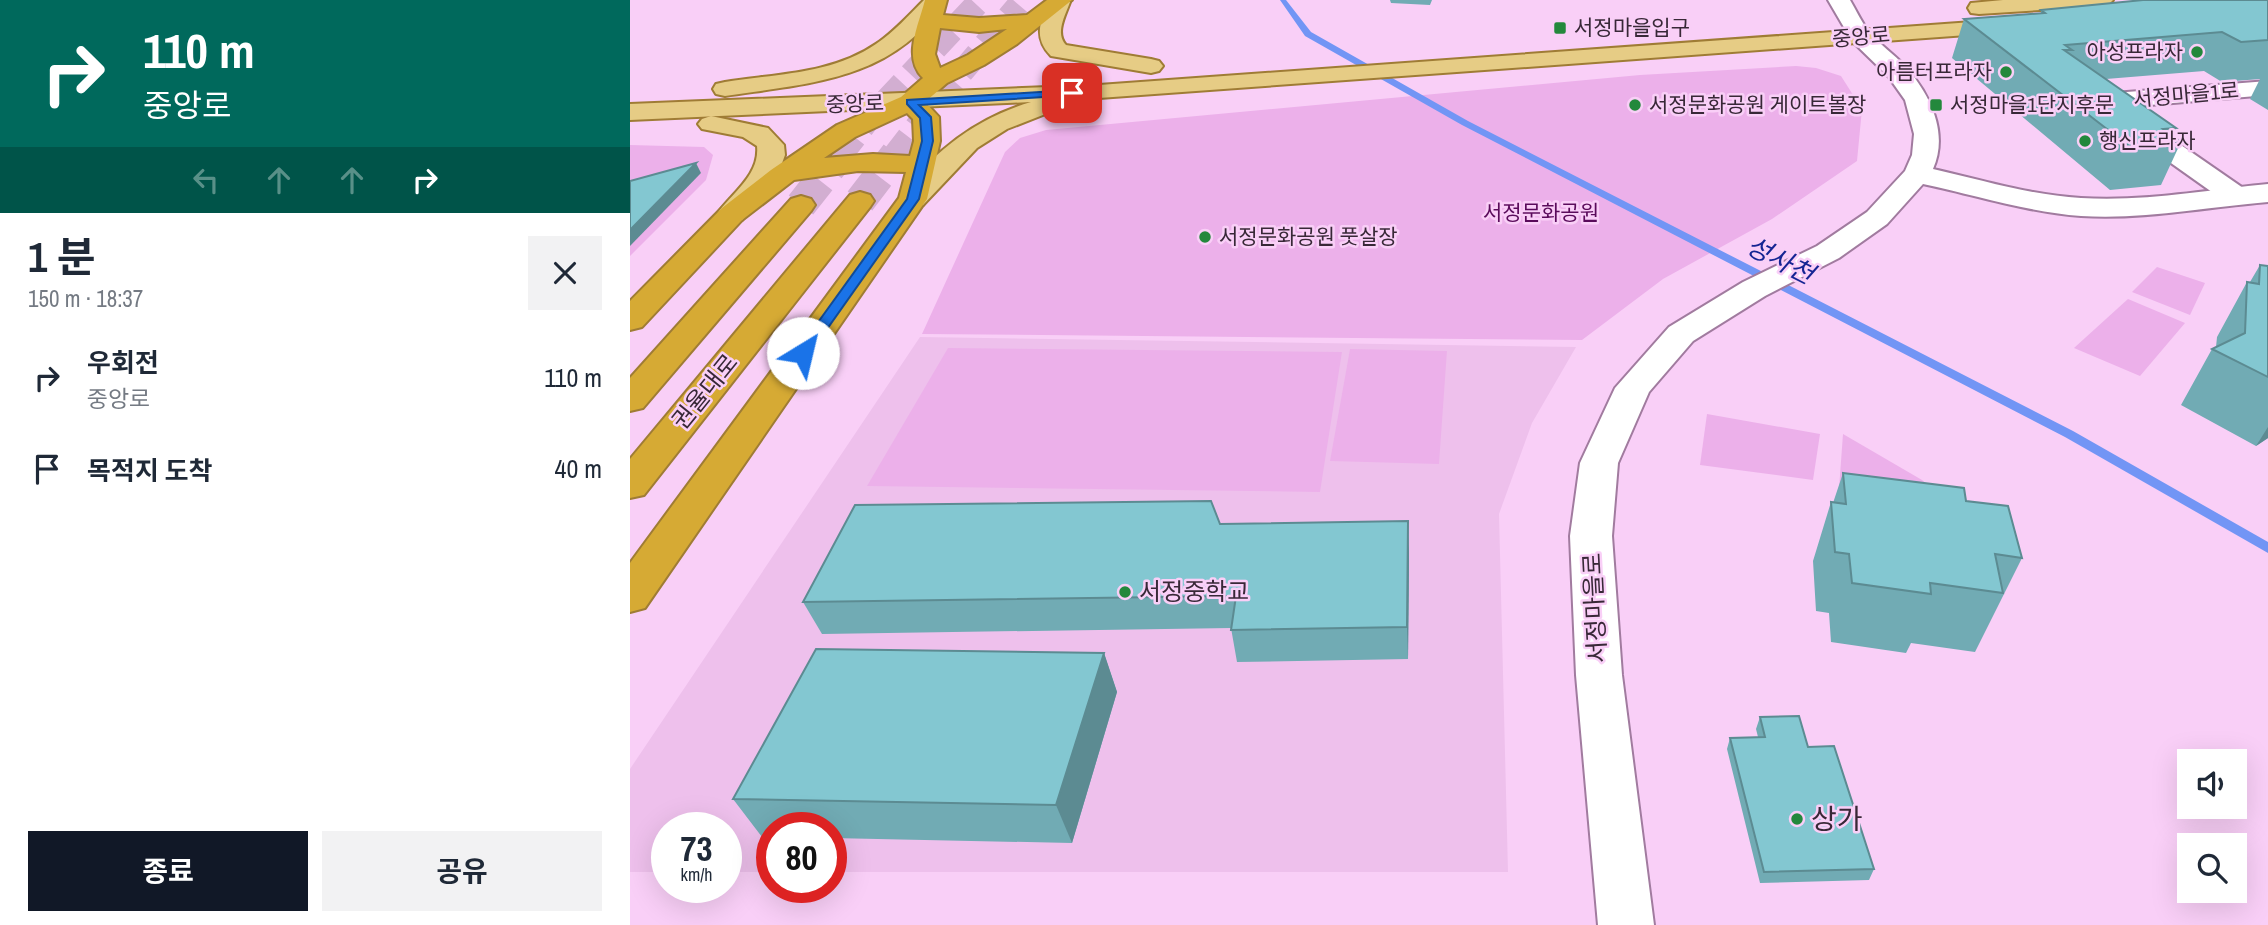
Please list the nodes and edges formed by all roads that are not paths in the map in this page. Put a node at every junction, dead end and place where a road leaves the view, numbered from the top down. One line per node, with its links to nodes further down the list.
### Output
1 (1060, 1): 6 (highway); 7 (main road)
2 (934, 8): 6 (highway); 8 (highway); 10 (main road)
3 (1954, 9): 4 (main road, 중앙로)
4 (2105, 10): 5 (main road, 중앙로)
5 (1855, 17): 7 (main road, 중앙로); 12 (main road, 중앙로); 16 (main road)
6 (1037, 20): 8 (highway)
7 (1151, 66): 8 (main road, 중앙로)
8 (939, 78): 10 (main road, 중앙로); 13 (highway)
9 (2268, 88): 20 (main road, 서정마을1로)
10 (723, 89): 11 (main road, 중앙로)
11 (630, 90)
12 (1099, 92): 13 (main road, 중앙로); 18 (main road)
13 (911, 102): 15 (main road, 중앙로); 17 (highway); 18 (highway)
14 (630, 112): 15 (main road, 중앙로)
15 (661, 113): 23 (main road)
16 (1917, 174): 20 (main road); 28 (main road, 서정마을로)
17 (780, 176): 18 (highway); 23 (highway)
18 (916, 183): 27 (highway)
19 (2268, 193): 20 (main road)
20 (2236, 196)
21 (860, 201): 26 (highway, 권율대로)
22 (801, 205): 25 (highway, 권율대로)
23 (732, 214): 24 (highway)
24 (630, 320)
25 (630, 400)
26 (630, 485)
27 (630, 596)
28 (1626, 925)

